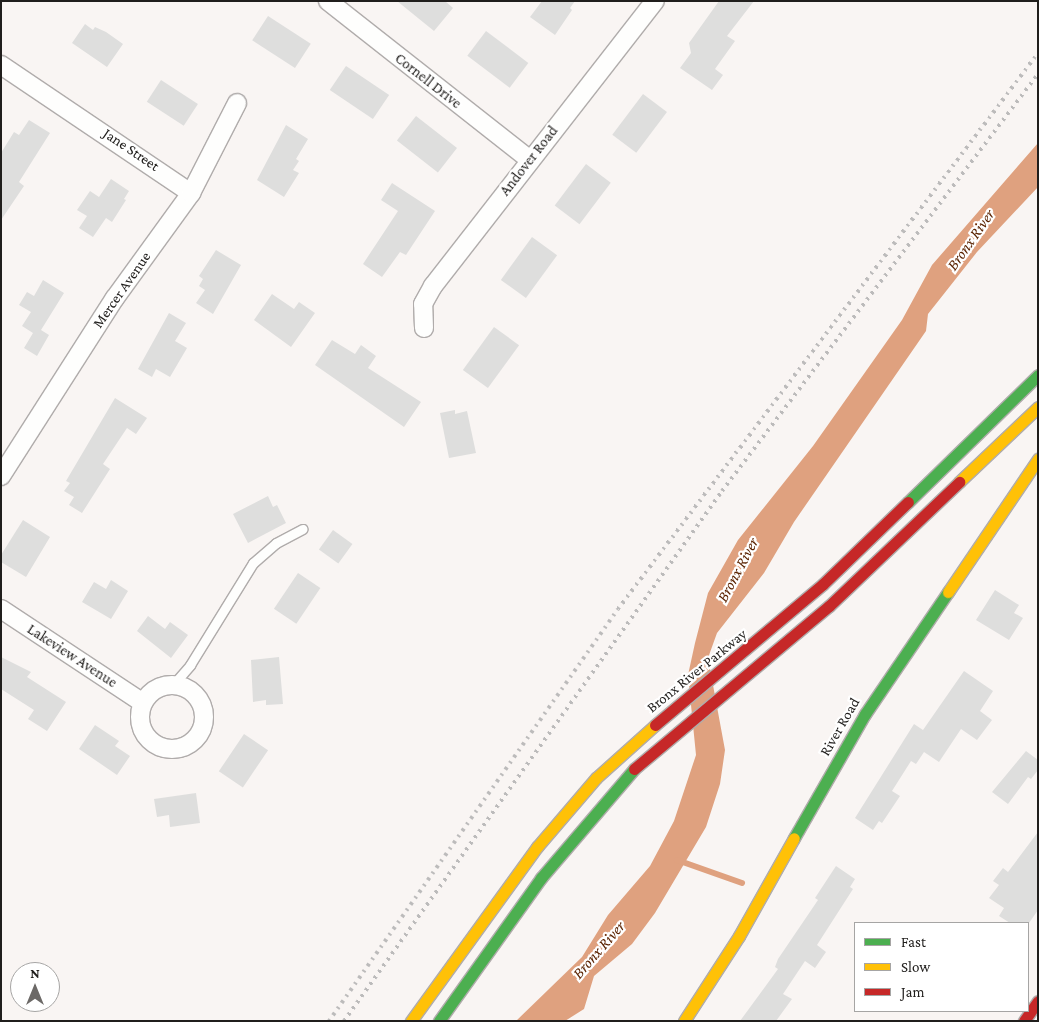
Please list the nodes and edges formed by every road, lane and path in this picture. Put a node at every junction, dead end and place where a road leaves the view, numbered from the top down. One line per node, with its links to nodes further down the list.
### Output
1 (328, 1): 5 (street, Cornell Drive)
2 (655, 1): 5 (street, Andover Road)
3 (1, 65): 6 (street, Jane Street)
4 (237, 103): 6 (street, Mercer Avenue)
5 (529, 159): 7 (street, Andover Road)
6 (191, 193): 11 (street, Mercer Avenue)
7 (424, 328)
8 (1038, 375): 17 (main road, Bronx River Parkway)
9 (1038, 407): 18 (main road)
10 (1038, 459): 19 (main road, River Road)
11 (1, 476)
12 (302, 529): 14 (lane)
13 (1, 609): 15 (street, Lakeview Avenue)
14 (172, 686): 15 (street); 15 (street)
15 (144, 703)
16 (1038, 1001): 20 (main road)
17 (411, 1021)
18 (439, 1021)
19 (684, 1021)
20 (1024, 1021)

